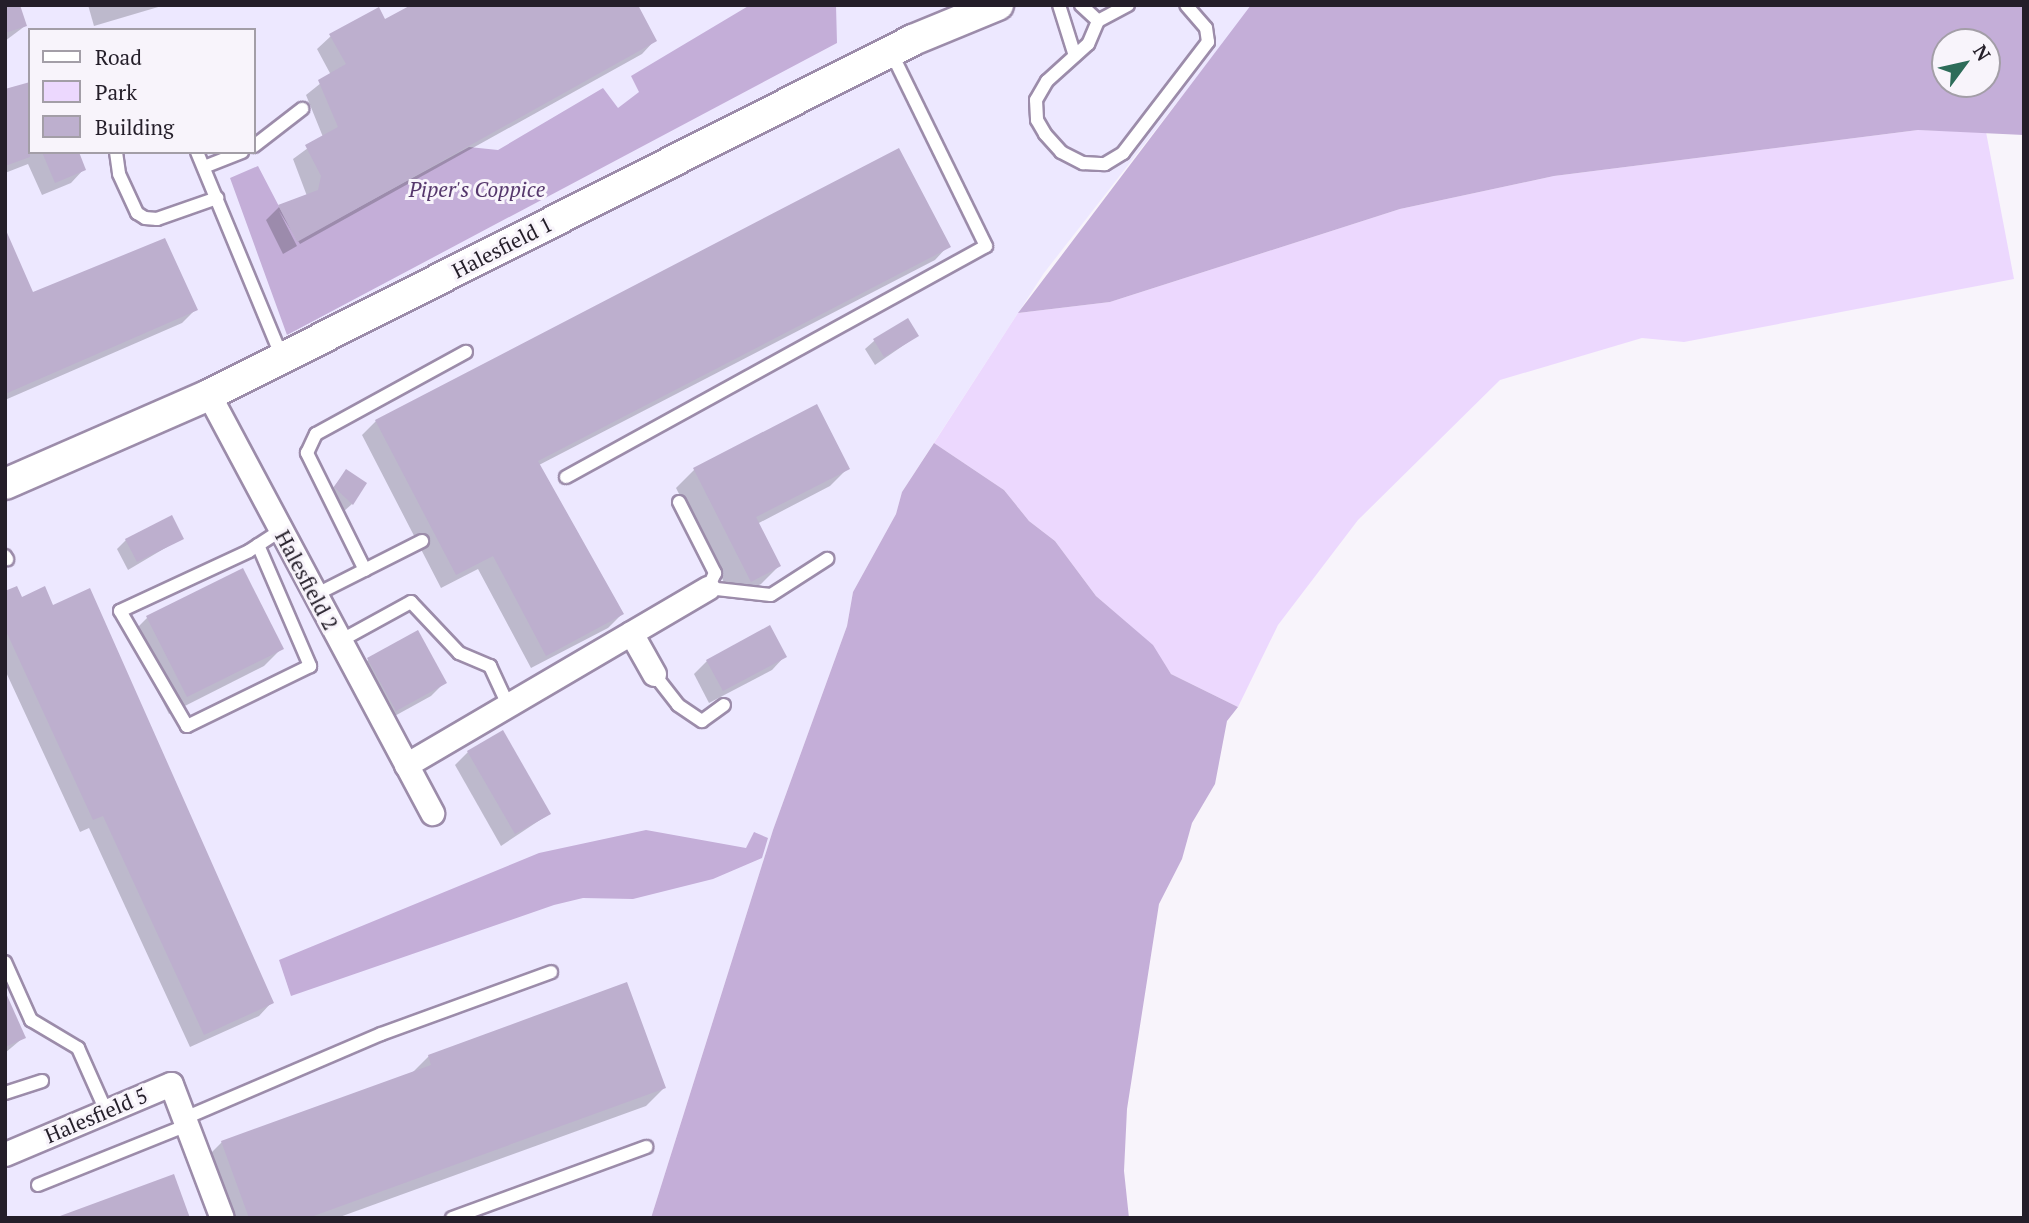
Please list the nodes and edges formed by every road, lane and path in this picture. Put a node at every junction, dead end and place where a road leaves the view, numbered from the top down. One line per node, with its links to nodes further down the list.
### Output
1 (998, 5): 7 (street, Halesfield 1)
2 (1059, 5): 8 (lane)
3 (1081, 5): 6 (lane)
4 (1128, 5): 6 (lane)
5 (1186, 5): 8 (lane)
6 (1098, 21): 8 (lane)
7 (891, 51): 17 (street, Halesfield 1); 19 (lane)
8 (1075, 56)
9 (302, 109): 10 (lane)
10 (256, 144)
11 (116, 154): 15 (lane)
12 (198, 154): 14 (lane)
13 (237, 154): 14 (lane)
14 (204, 167): 15 (lane)
15 (216, 198): 17 (lane)
16 (466, 352): 26 (lane)
17 (282, 357): 18 (street, Halesfield 1)
18 (209, 395): 20 (street, Halesfield 1); 22 (street, Halesfield 2)
19 (566, 477)
20 (5, 484)
21 (679, 502): 27 (lane)
22 (281, 530): 24 (lane); 28 (street, Halesfield 2)
23 (422, 541): 26 (lane)
24 (258, 545): 24 (lane)
25 (827, 559): 27 (lane)
26 (365, 570): 28 (lane)
27 (708, 588): 29 (street)
28 (315, 595): 30 (street, Halesfield 2)
29 (631, 633): 31 (street); 32 (street)
30 (340, 642): 32 (lane); 34 (street, Halesfield 2)
31 (654, 674): 33 (lane)
32 (508, 705): 34 (street)
33 (724, 705)
34 (406, 765): 35 (street, Halesfield 2)
35 (432, 813)
36 (5, 962): 40 (lane)
37 (551, 972): 41 (lane)
38 (42, 1081): 39 (lane)
39 (5, 1093)
40 (106, 1111): 41 (street, Halesfield 5); 43 (street, Halesfield 5)
41 (186, 1121): 44 (lane); 45 (street, Halesfield 5)
42 (646, 1147): 46 (lane)
43 (5, 1154)
44 (37, 1185)
45 (222, 1218)
46 (452, 1218)

